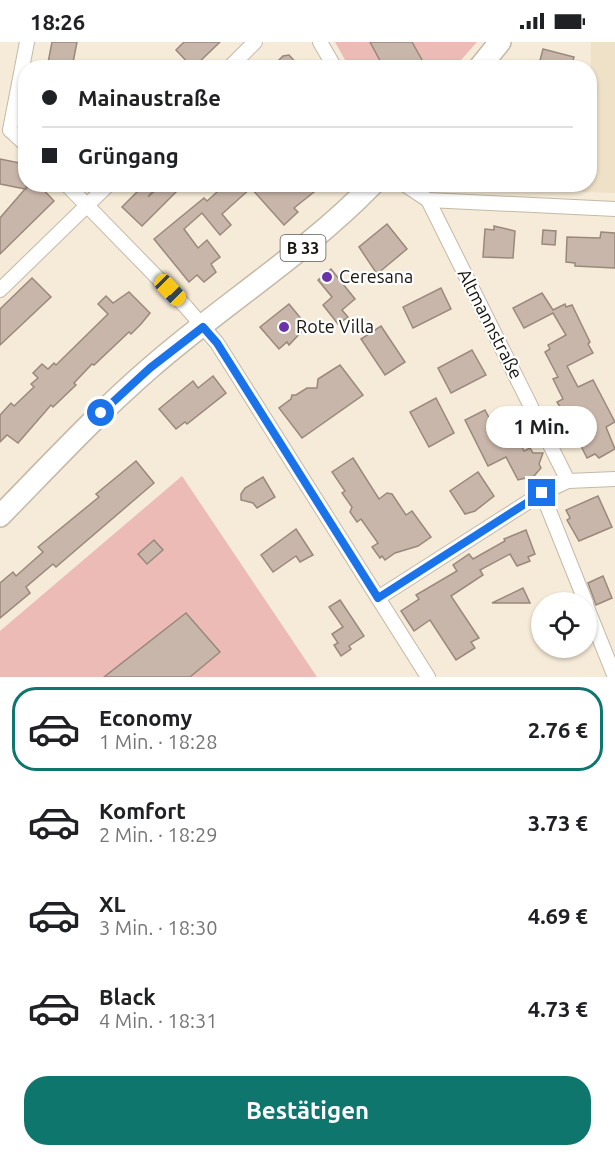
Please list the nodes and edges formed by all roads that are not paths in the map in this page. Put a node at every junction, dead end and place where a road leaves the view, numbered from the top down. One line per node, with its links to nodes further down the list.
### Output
1 (27, 42): 5 (street)
2 (255, 42): 6 (street)
3 (320, 42): 7 (street)
4 (500, 42): 8 (main road)
5 (22, 60)
6 (237, 60)
7 (330, 60)
8 (485, 60)
9 (18, 78): 10 (street)
10 (5, 129): 11 (street)
11 (18, 139)
12 (74, 192): 17 (street)
13 (102, 192): 17 (street)
14 (364, 192): 20 (main road, B 33)
15 (416, 192): 16 (street)
16 (428, 200): 18 (street); 22 (street, Altmannstraße)
17 (87, 206): 19 (street); 20 (street)
18 (615, 209)
19 (0, 290)
20 (203, 327): 24 (main road, B 33); 26 (street)
21 (615, 479): 22 (street)
22 (568, 480): 23 (street)
23 (542, 493): 25 (street); 26 (street)
24 (0, 516)
25 (581, 592)
26 (378, 598): 28 (street)
27 (597, 632): 29 (street)
28 (428, 677)
29 (615, 677)

